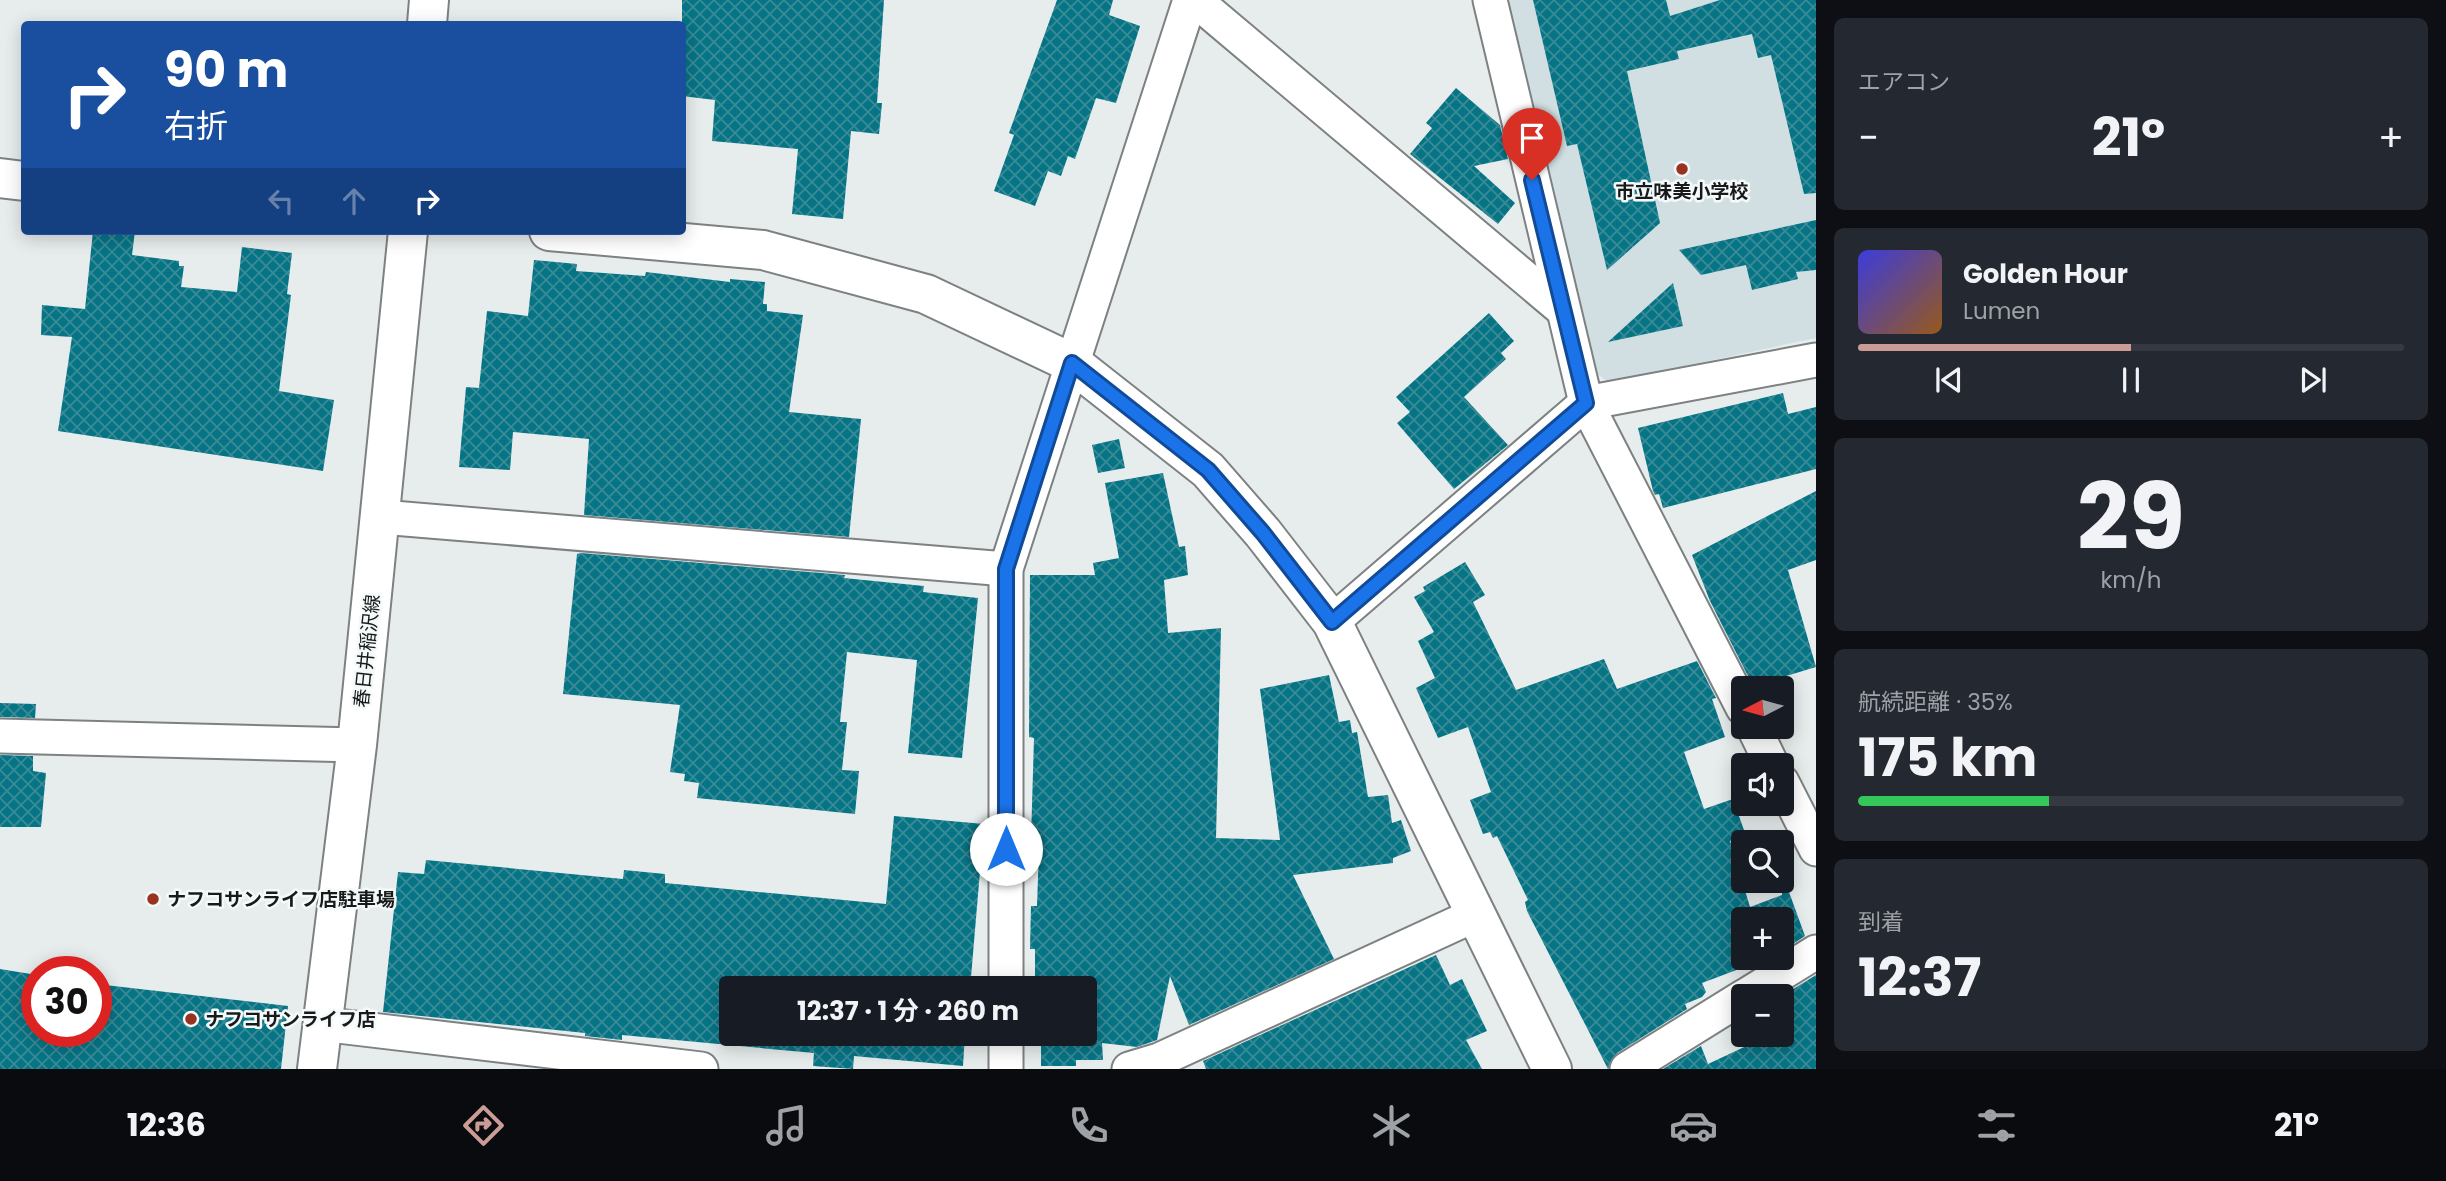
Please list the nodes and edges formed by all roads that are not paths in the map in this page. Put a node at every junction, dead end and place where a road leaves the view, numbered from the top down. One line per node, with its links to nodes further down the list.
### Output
1 (429, 0): 4 (street)
2 (1193, 0): 9 (street); 11 (street)
3 (1490, 0): 9 (street)
4 (426, 21)
5 (0, 178): 6 (street)
6 (21, 181)
7 (408, 235): 13 (street, 春日井稲沢線)
8 (594, 235): 11 (street)
9 (1562, 309): 12 (street)
10 (1816, 360): 12 (street)
11 (1072, 363): 14 (street); 15 (street)
12 (1586, 403): 15 (street); 16 (street)
13 (382, 517): 14 (street); 18 (street, 春日井稲沢線)
14 (1006, 569): 23 (street)
15 (1332, 622): 21 (street)
16 (1731, 685)
17 (0, 736): 18 (street)
18 (357, 746): 26 (street, 春日井稲沢線)
19 (1794, 806): 20 (street)
20 (1816, 849)
21 (1477, 914): 31 (street); 32 (street)
22 (1816, 952): 24 (street)
23 (1006, 976)
24 (1764, 984)
25 (1731, 1004): 33 (street)
26 (321, 1024): 28 (street, 春日井稲沢線); 29 (street)
27 (1006, 1046): 30 (street)
28 (317, 1069)
29 (701, 1069)
30 (1006, 1069)
31 (1129, 1069)
32 (1552, 1069)
33 (1627, 1069)

